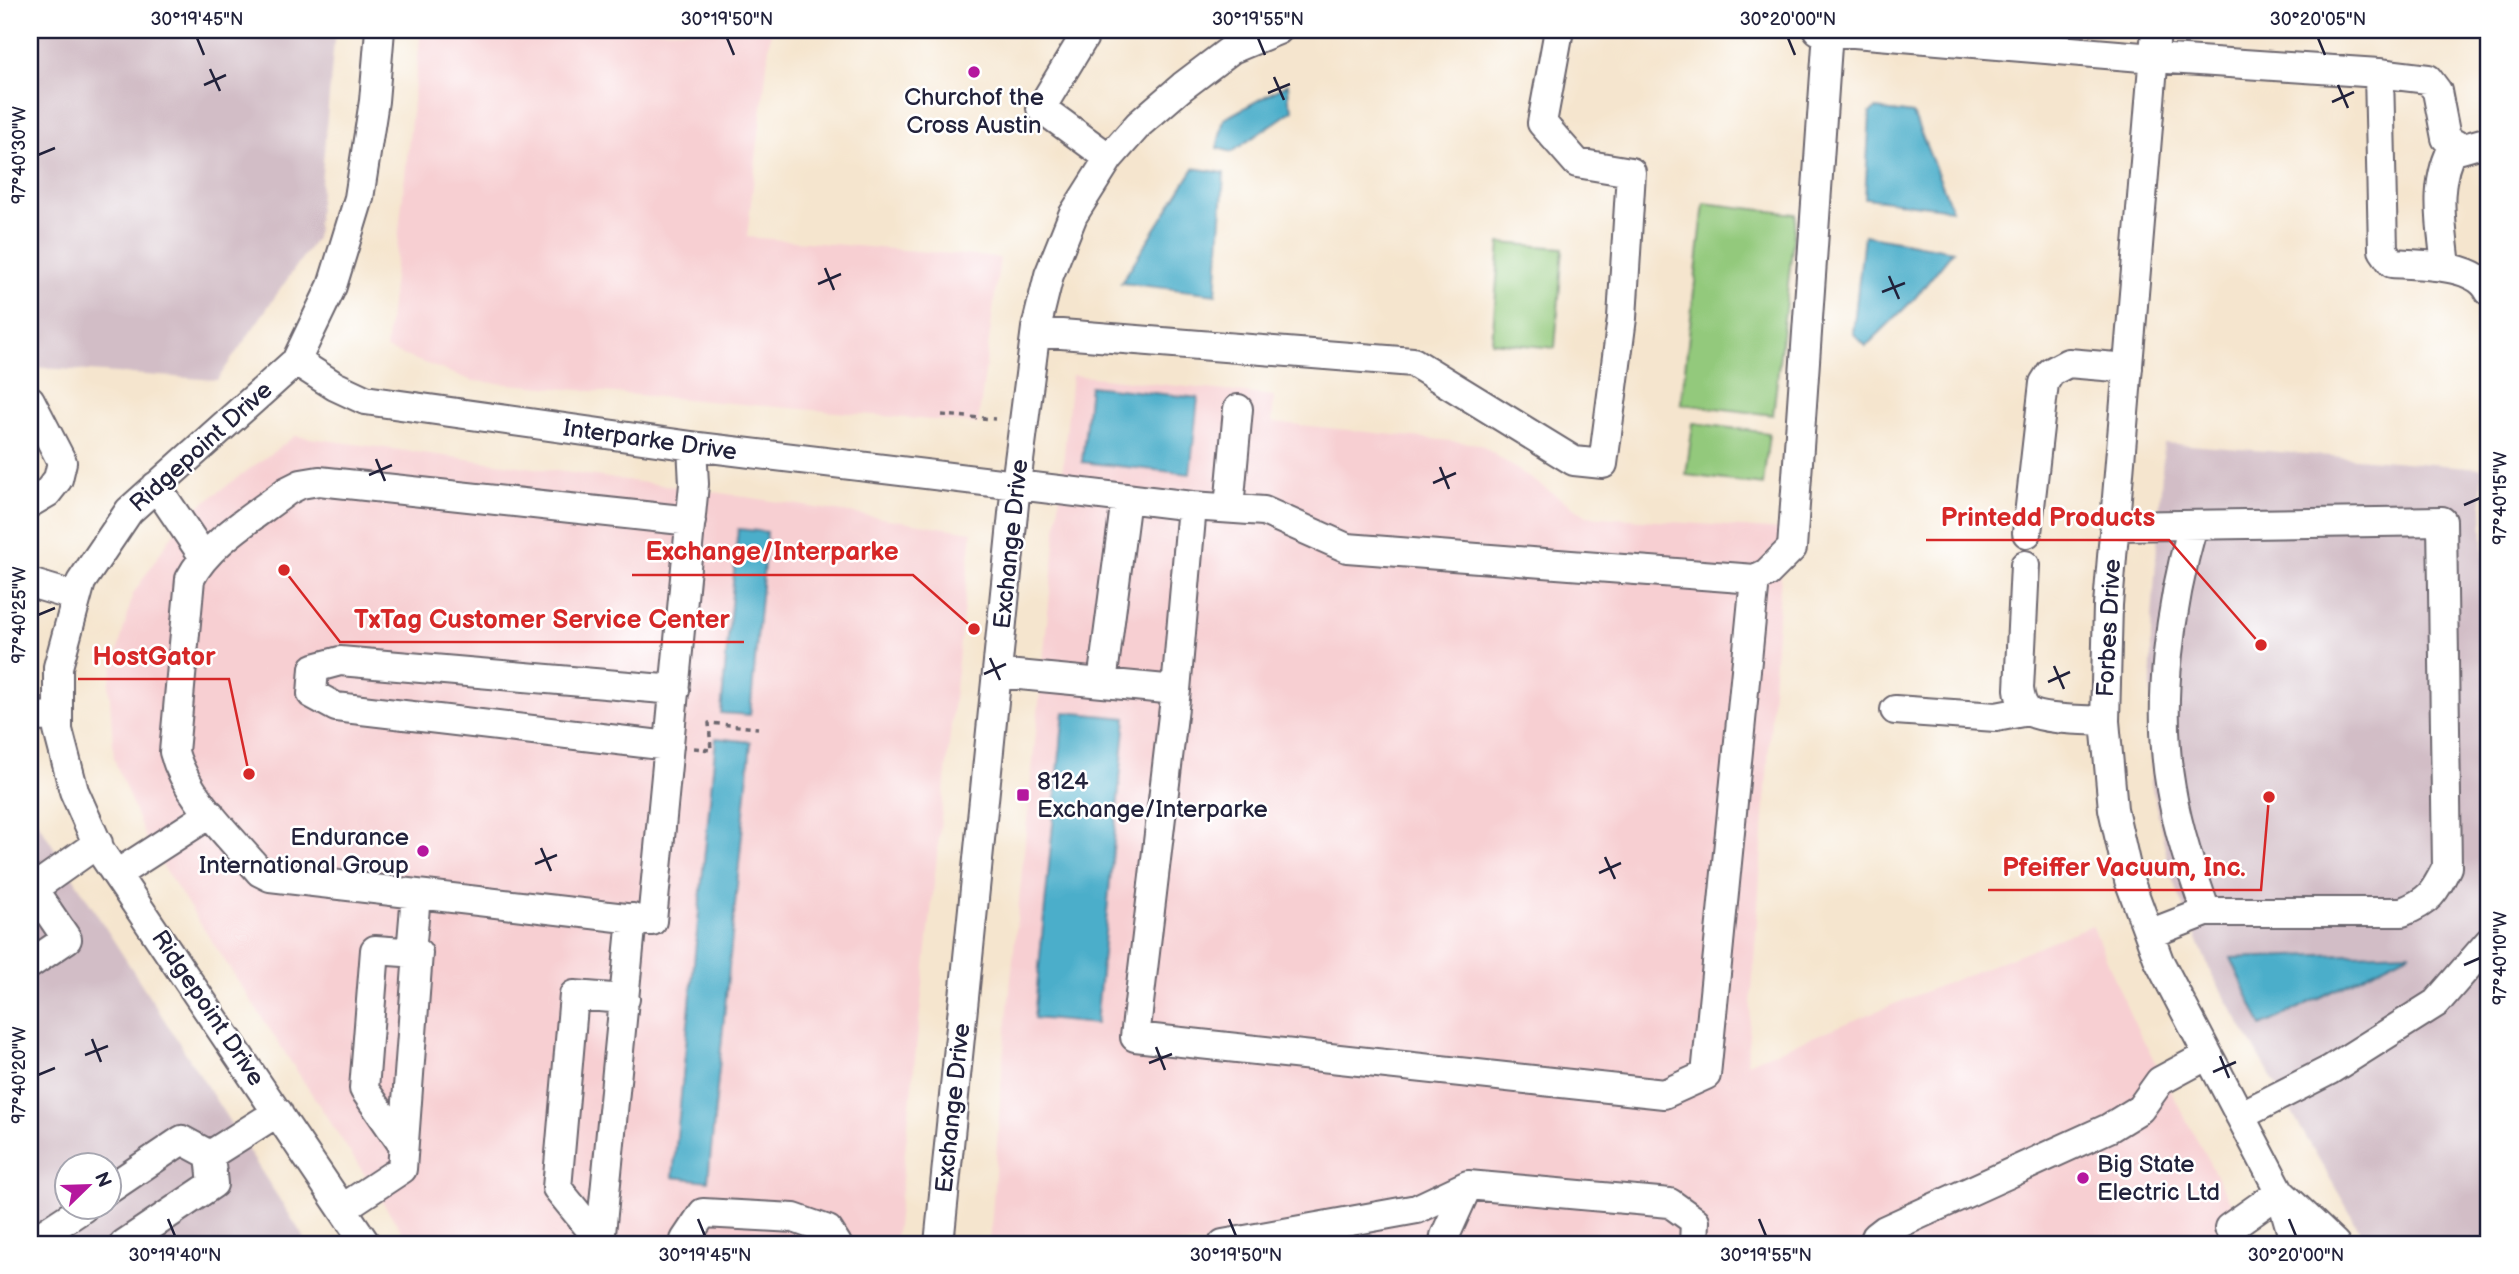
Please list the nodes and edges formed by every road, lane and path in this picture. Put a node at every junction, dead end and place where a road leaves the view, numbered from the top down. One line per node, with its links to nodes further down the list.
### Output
1 (380, 30): 18 (street, Ridgepoint Drive)
2 (1083, 30): 14 (street)
3 (1278, 30): 9 (street, Exchange Drive)
4 (1559, 30): 17 (street)
5 (1818, 30): 7 (street)
6 (2156, 30): 10 (street, Forbes Drive)
7 (1828, 31): 8 (street); 37 (street)
8 (2007, 38): 10 (street)
9 (1228, 40): 14 (street, Exchange Drive)
10 (2154, 58): 11 (street); 19 (street, Forbes Drive)
11 (2379, 72): 13 (street); 15 (street)
12 (2489, 141): 13 (street)
13 (2455, 144): 15 (street)
14 (1109, 158): 17 (street, Exchange Drive)
15 (2446, 267): 16 (street)
16 (2489, 291)
17 (1036, 332): 25 (street, Exchange Drive)
18 (296, 361): 24 (street, Interparke Drive); 26 (street, Ridgepoint Drive)
19 (2128, 368): 33 (street, Forbes Drive); 34 (street)
20 (30, 400): 28 (street)
21 (1238, 409): 30 (street)
22 (942, 415): 23 (path)
23 (995, 419)
24 (692, 446): 25 (street, Interparke Drive); 31 (street)
25 (1016, 484): 27 (street, Interparke Drive); 40 (street, Exchange Drive)
26 (156, 486): 35 (street); 39 (street, Ridgepoint Drive)
27 (1126, 498): 29 (street, Interparke Drive); 41 (street)
28 (30, 503)
29 (1192, 506): 30 (street, Interparke Drive); 42 (street)
30 (1229, 508): 37 (street, Interparke Drive)
31 (691, 521): 35 (street); 43 (street)
32 (2193, 525): 33 (street); 56 (street); 56 (street)
33 (2115, 526): 48 (street, Forbes Drive)
34 (2027, 533)
35 (204, 557): 51 (street)
36 (2025, 565): 45 (street)
37 (1755, 579): 42 (street)
38 (30, 583): 39 (street)
39 (77, 597): 46 (street, Ridgepoint Drive)
40 (997, 673): 41 (street); 80 (street, Exchange Drive)
41 (1102, 683): 42 (street)
42 (1176, 690)
43 (674, 691): 50 (street); 50 (street)
44 (1895, 710): 45 (street)
45 (2028, 711): 48 (street)
46 (58, 716): 47 (street); 52 (street, Ridgepoint Drive)
47 (30, 717)
48 (2105, 721): 58 (street, Forbes Drive)
49 (758, 728): 50 (path)
50 (669, 746): 57 (street)
51 (210, 814): 53 (street); 55 (street)
52 (98, 843): 53 (street, Ridgepoint Drive); 54 (street)
53 (117, 874): 64 (street, Ridgepoint Drive)
54 (31, 890): 61 (street)
55 (416, 895): 57 (street); 60 (street)
56 (2206, 912): 58 (street)
57 (632, 918): 62 (street)
58 (2150, 934): 63 (street, Forbes Drive)
59 (2489, 942): 65 (street)
60 (411, 953): 66 (street); 66 (street)
61 (30, 964)
62 (625, 999): 75 (street); 75 (street)
63 (2208, 1055): 65 (street, Forbes Drive); 84 (street)
64 (278, 1112): 67 (street); 71 (street, Ridgepoint Drive)
65 (2240, 1116): 70 (street, Forbes Drive)
66 (403, 1145): 71 (street)
67 (210, 1155): 68 (street); 76 (street)
68 (122, 1181)
69 (1468, 1185): 81 (street); 82 (street); 83 (street)
70 (2280, 1192): 73 (street); 85 (street, Forbes Drive); 86 (street, Forbes Drive)
71 (343, 1208): 77 (street, Ridgepoint Drive)
72 (62, 1222): 74 (street)
73 (2229, 1228)
74 (30, 1243)
75 (600, 1243)
76 (124, 1244)
77 (366, 1244)
78 (685, 1244): 79 (street)
79 (837, 1244)
80 (939, 1244)
81 (1223, 1244)
82 (1444, 1244)
83 (1694, 1244)
84 (1874, 1244)
85 (2295, 1244)
86 (2335, 1244)

